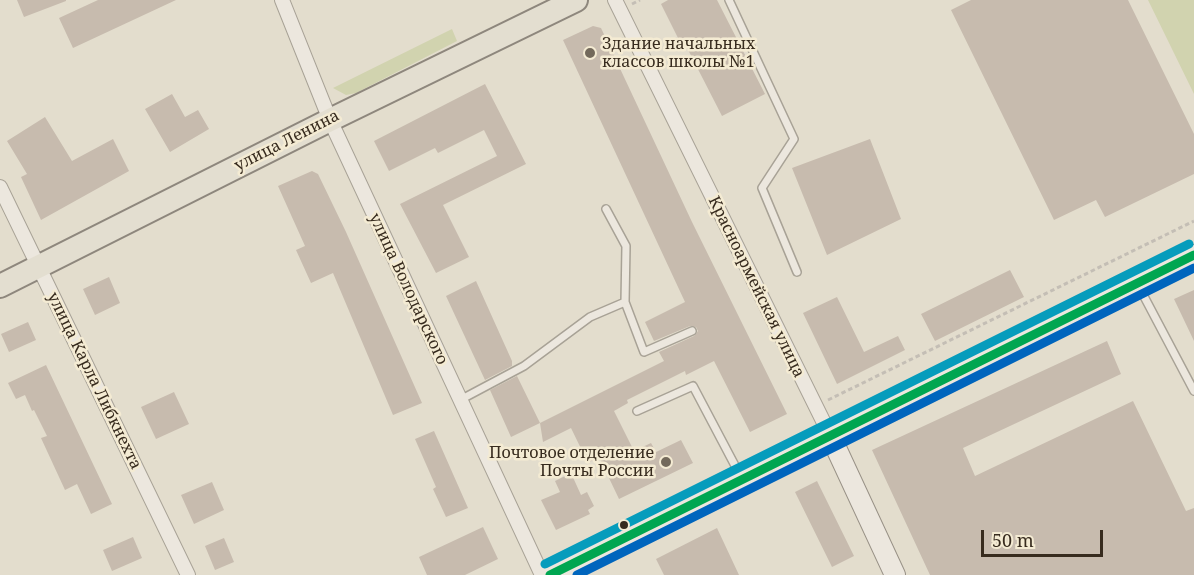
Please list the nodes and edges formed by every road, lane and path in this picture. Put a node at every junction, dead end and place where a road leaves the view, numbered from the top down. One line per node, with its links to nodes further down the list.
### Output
1 (282, 0): 5 (street, улица Володарского)
2 (576, 0): 5 (main road, улица Ленина)
3 (615, 0): 18 (street, Красноармейская улица)
4 (729, 0): 11 (lane)
5 (330, 120): 10 (main road, улица Ленина); 17 (street, улица Володарского)
6 (0, 186): 10 (street, улица Карла Либкнехта)
7 (606, 209): 14 (lane)
8 (1194, 221): 18 (path)
9 (1194, 255): 12 (main road)
10 (38, 267): 13 (main road, улица Ленина); 22 (street, улица Карла Либкнехта)
11 (797, 272)
12 (1137, 283): 16 (lane); 20 (main road)
13 (0, 286)
14 (625, 302): 15 (lane); 17 (lane)
15 (692, 331)
16 (1194, 391)
17 (460, 400): 23 (street, улица Володарского)
18 (815, 406): 20 (street, Красноармейская улица)
19 (637, 411): 21 (lane)
20 (830, 435): 21 (main road); 25 (main road, Красноармейская улица)
21 (742, 479): 24 (main road)
22 (188, 575)
23 (542, 575)
24 (550, 575)
25 (895, 575)

